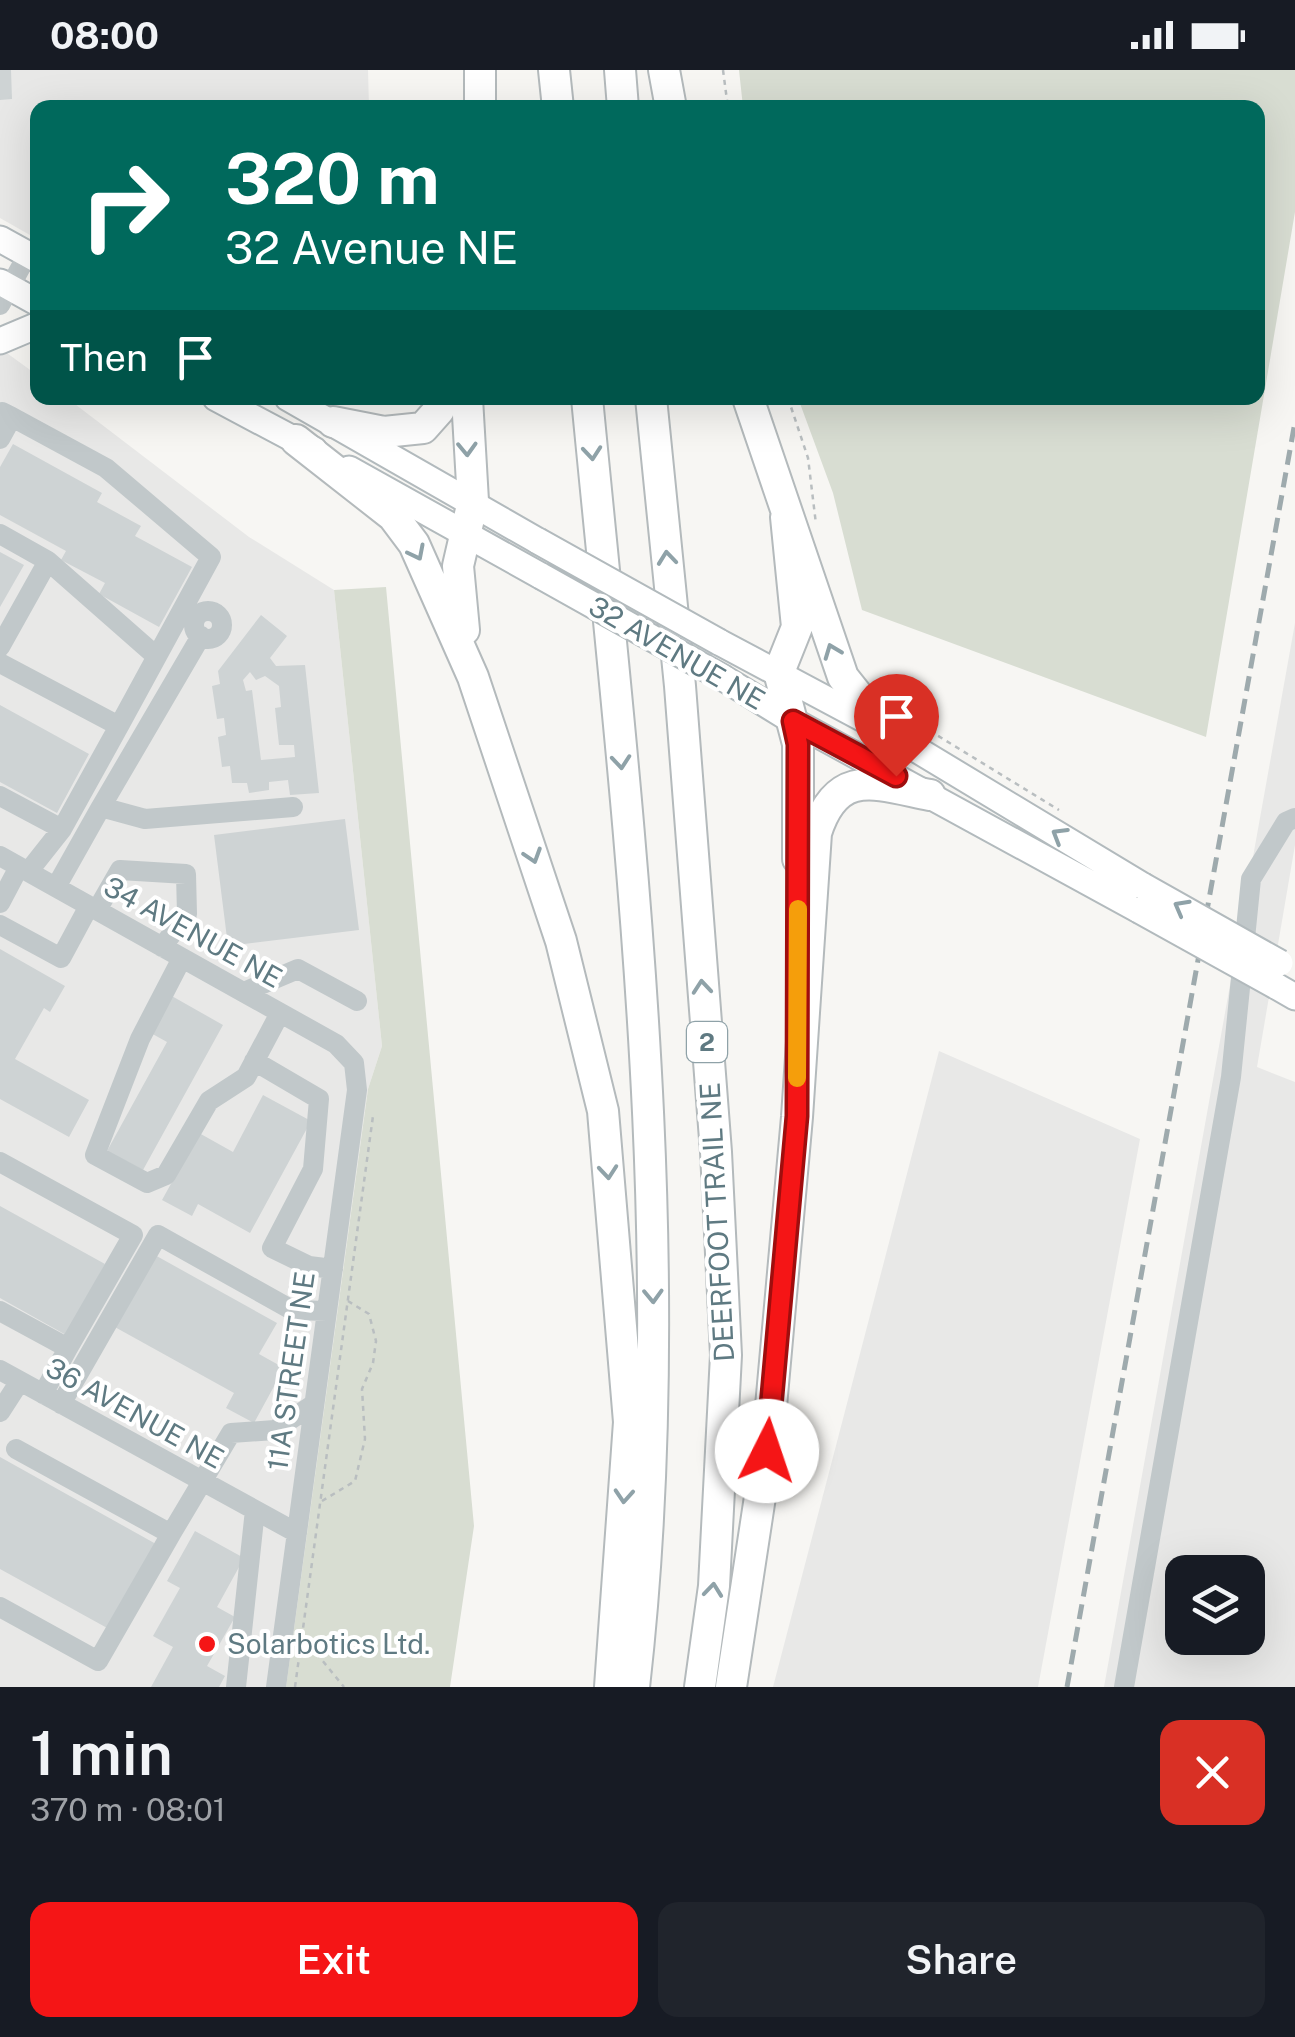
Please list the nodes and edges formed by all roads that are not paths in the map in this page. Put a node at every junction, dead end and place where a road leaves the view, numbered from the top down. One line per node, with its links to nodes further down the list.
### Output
1 (480, 70): 5 (highway)
2 (554, 70): 6 (highway)
3 (620, 70): 7 (highway)
4 (664, 70): 8 (highway)
5 (480, 100)
6 (557, 100)
7 (622, 100)
8 (670, 100)
9 (0, 239): 10 (main road)
10 (30, 255)
11 (30, 261): 12 (street)
12 (4, 291): 13 (main road)
13 (30, 299)
14 (30, 328): 15 (main road)
15 (0, 341)
16 (229, 405): 26 (main road, 32 AVENUE NE)
17 (301, 405): 24 (main road, 32 AVENUE NE)
18 (440, 405): 24 (highway)
19 (467, 405): 27 (highway, one-way to 27)
20 (588, 405): 81 (highway, one-way to 81)
21 (652, 405): 82 (highway, DEERFOOT TRAIL NE / 2, one-way to 21)
22 (750, 405): 28 (highway)
23 (6, 414): 25 (street); 34 (street)
24 (332, 422): 27 (main road, 32 AVENUE NE)
25 (0, 440)
26 (296, 440): 30 (main road, 32 AVENUE NE); 37 (highway, one-way to 37)
27 (473, 500): 30 (highway); 36 (main road, 32 AVENUE NE, bridge)
28 (786, 517): 36 (highway); 40 (highway, one-way to 28)
29 (0, 534): 31 (street)
30 (466, 534): 37 (highway); 38 (main road, 32 AVENUE NE, bridge)
31 (48, 561): 33 (street); 34 (street)
32 (201, 636): 43 (street)
33 (0, 647)
34 (156, 656): 39 (street)
35 (0, 663): 39 (street)
36 (779, 672): 38 (highway); 40 (main road, 32 AVENUE NE)
37 (473, 678): 80 (highway, one-way to 80)
38 (793, 721): 41 (main road, 32 AVENUE NE); 61 (highway)
39 (119, 726): 46 (street)
40 (886, 731): 49 (main road, 32 AVENUE NE, one-way to 40)
41 (930, 795): 49 (main road, 32 AVENUE NE); 61 (highway)
42 (0, 796): 46 (street)
43 (102, 806): 44 (street); 48 (street)
44 (293, 807)
45 (1295, 818): 84 (street)
46 (62, 829): 47 (street)
47 (16, 865): 48 (street, 34 AVENUE NE); 50 (street)
48 (56, 887): 51 (street, 34 AVENUE NE)
49 (1141, 898): 55 (main road, 32 AVENUE NE, bridge)
50 (0, 903)
51 (93, 908): 52 (street); 53 (street, 34 AVENUE NE); 53 (street)
52 (0, 925)
53 (162, 946): 54 (street, 34 AVENUE NE)
54 (182, 958): 56 (street, 34 AVENUE NE); 59 (street)
55 (1286, 979)
56 (244, 992): 57 (street); 58 (street, 34 AVENUE NE)
57 (357, 1001)
58 (280, 1012): 59 (street); 60 (street, 34 AVENUE NE)
59 (254, 1061): 63 (street)
60 (354, 1063): 63 (street, 11A STREET NE)
61 (797, 1116): 83 (highway)
62 (0, 1162): 66 (street)
63 (333, 1269): 65 (street, 11A STREET NE)
64 (0, 1311): 66 (street)
65 (327, 1311): 69 (street); 70 (street, 11A STREET NE)
66 (68, 1348): 69 (street)
67 (0, 1370): 68 (street, 36 AVENUE NE)
68 (20, 1381): 69 (street, 36 AVENUE NE); 71 (street)
69 (52, 1399): 73 (street, 36 AVENUE NE)
70 (314, 1404): 73 (street); 75 (street, 11A STREET NE)
71 (0, 1412)
72 (16, 1448): 76 (street)
73 (201, 1480): 74 (street, 36 AVENUE NE); 76 (street)
74 (255, 1510): 75 (street, 36 AVENUE NE); 78 (street)
75 (296, 1533): 79 (street, 11A STREET NE)
76 (171, 1534): 77 (street)
77 (0, 1607)
78 (236, 1687)
79 (276, 1687)
80 (610, 1687)
81 (634, 1687)
82 (700, 1687)
83 (731, 1687)
84 (1124, 1687)

